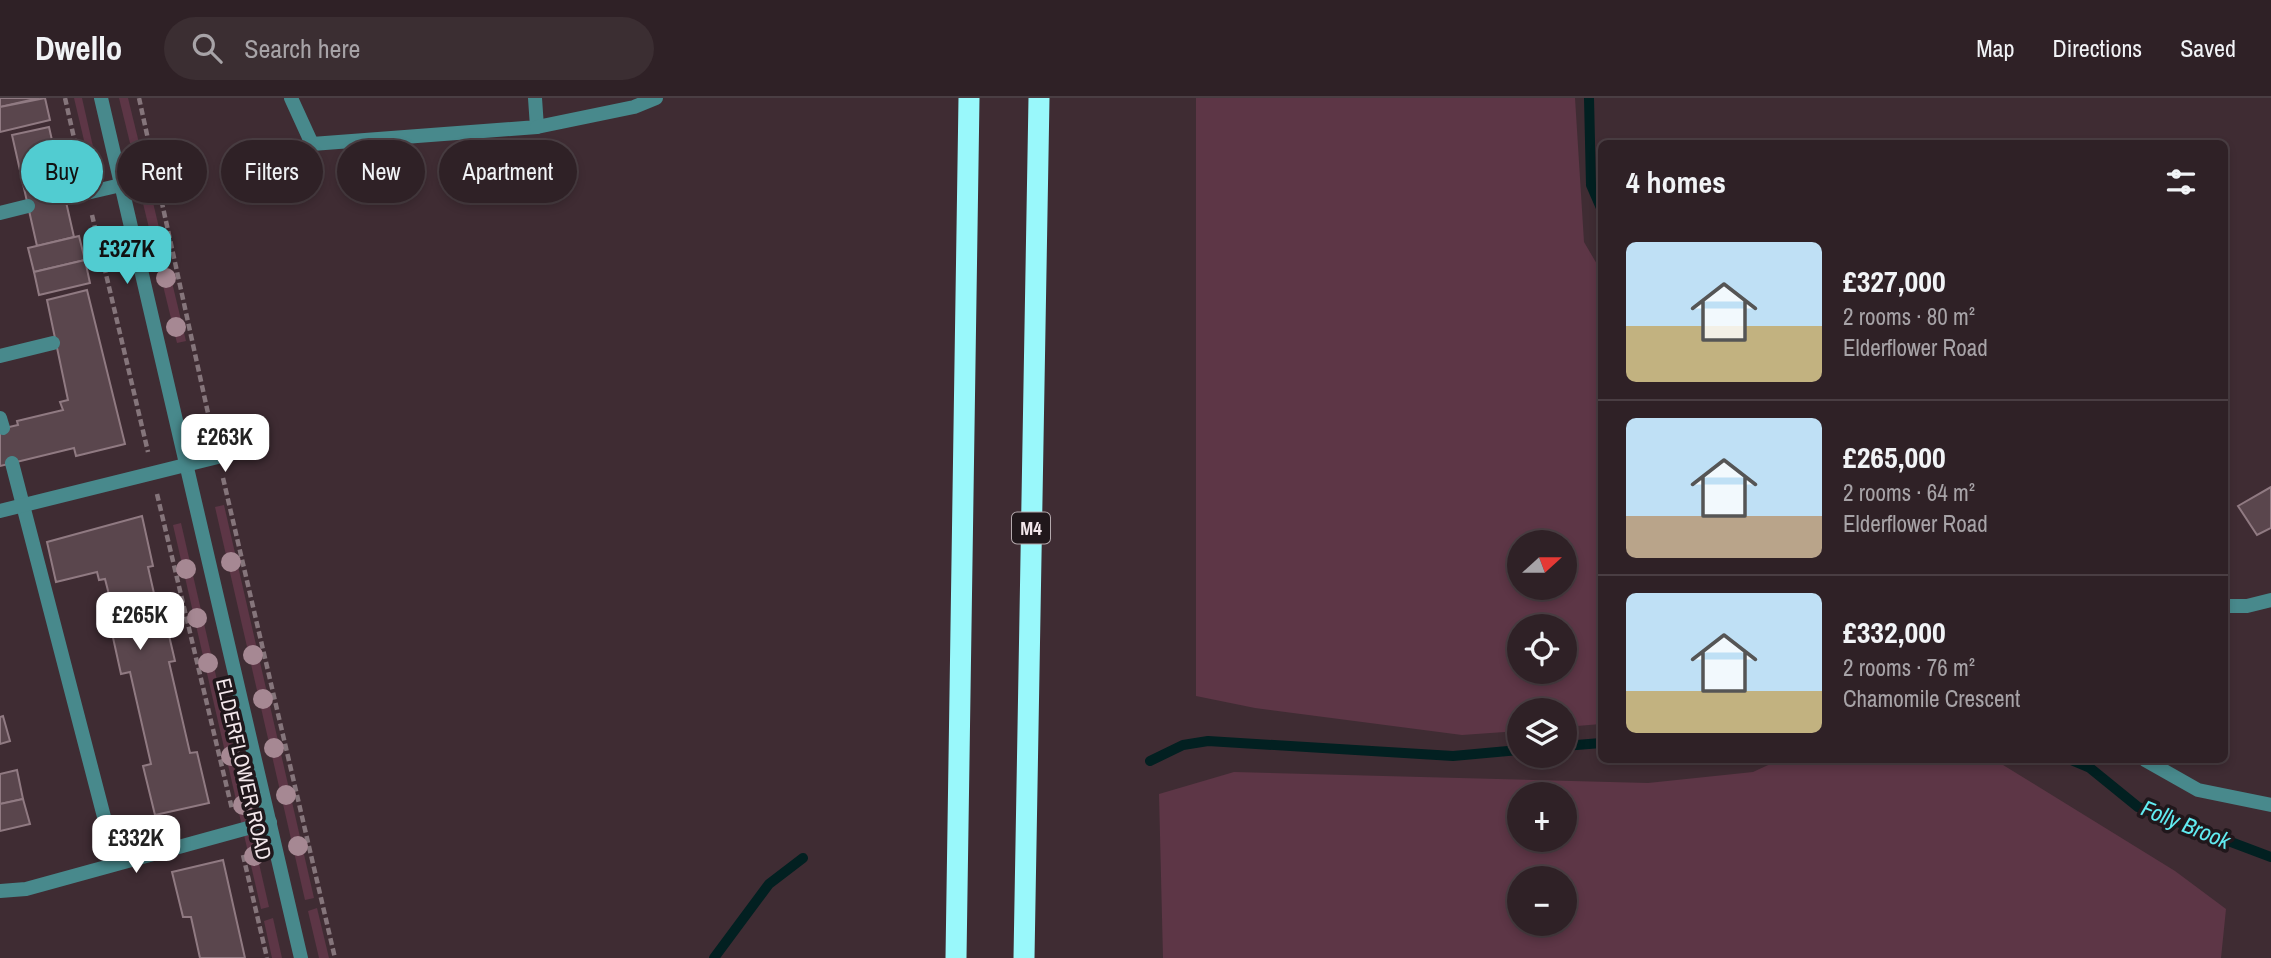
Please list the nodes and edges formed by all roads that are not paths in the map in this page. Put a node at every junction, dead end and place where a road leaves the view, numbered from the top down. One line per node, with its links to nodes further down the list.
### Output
1 (101, 98): 8 (street, ELDERFLOWER ROAD)
2 (290, 98): 7 (street)
3 (535, 98): 7 (street)
4 (656, 98): 7 (street)
5 (968, 98): 27 (highway)
6 (1039, 98): 28 (highway, M4)
7 (537, 127)
8 (117, 168)
9 (125, 203): 16 (street, ELDERFLOWER ROAD)
10 (28, 206): 11 (street)
11 (0, 213)
12 (53, 343): 13 (street)
13 (0, 356)
14 (254, 448): 16 (street)
15 (12, 463): 17 (street)
16 (187, 466): 17 (street); 23 (street, ELDERFLOWER ROAD)
17 (22, 505): 18 (street); 24 (street)
18 (0, 511)
19 (2271, 600): 20 (street)
20 (2228, 607)
21 (2150, 763): 22 (street)
22 (2271, 805)
23 (270, 822): 24 (street); 26 (street, ELDERFLOWER ROAD)
24 (116, 863): 25 (street)
25 (0, 891)
26 (302, 958)
27 (956, 958)
28 (1024, 958)

